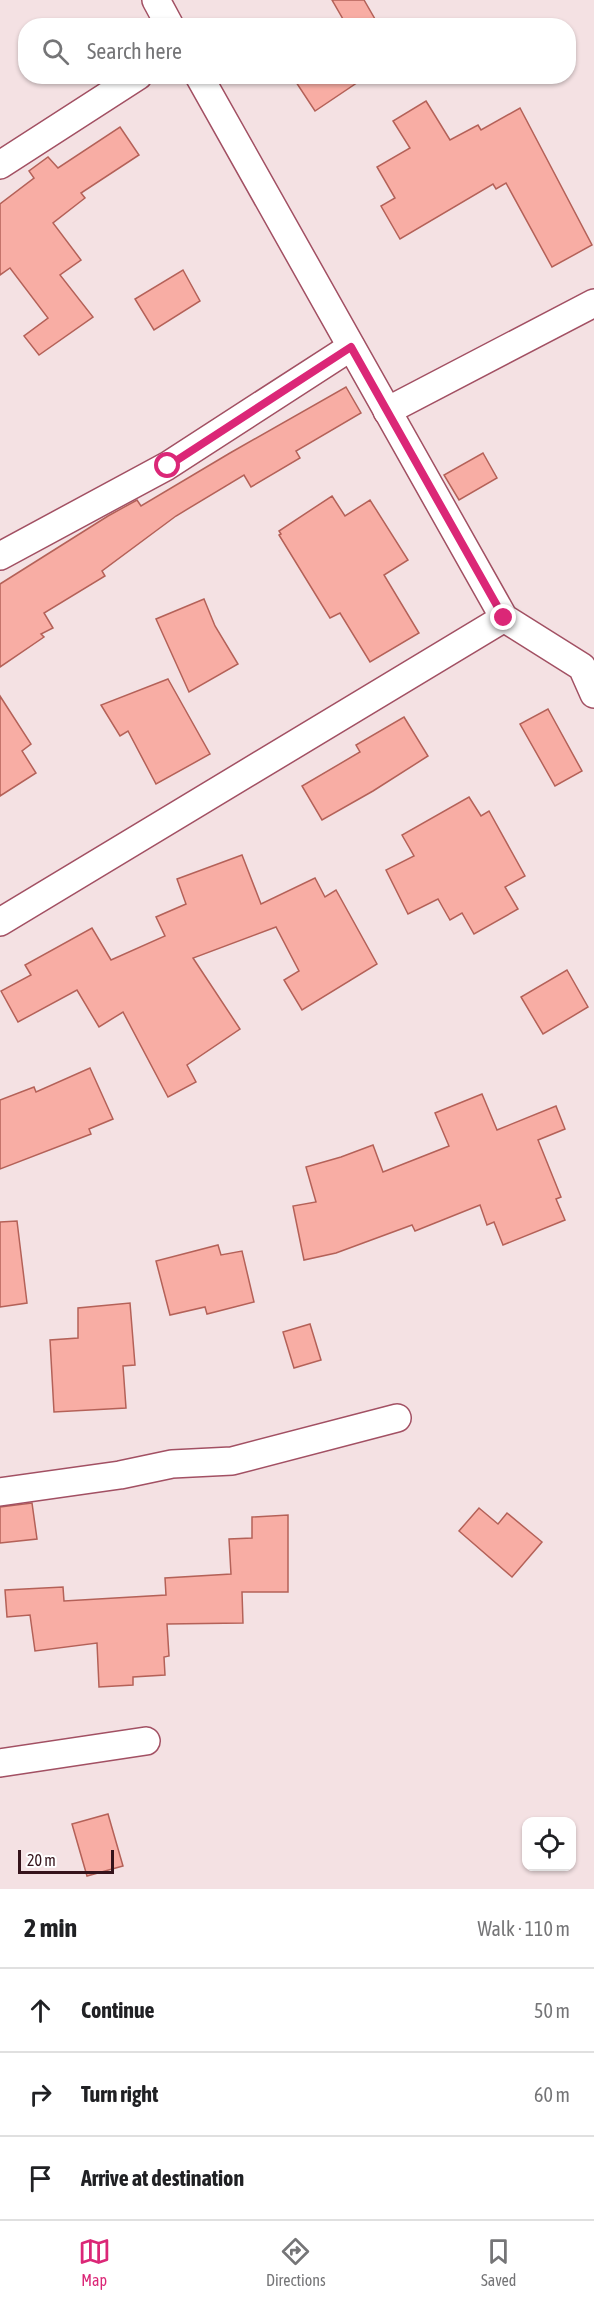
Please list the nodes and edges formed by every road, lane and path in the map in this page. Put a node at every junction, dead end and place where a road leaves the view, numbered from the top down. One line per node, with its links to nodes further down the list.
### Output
1 (156, 0): 2 (street)
2 (166, 18)
3 (126, 84): 5 (street)
4 (203, 84): 7 (street)
5 (0, 165)
6 (594, 303): 8 (street)
7 (351, 347): 8 (street); 9 (street)
8 (387, 411): 10 (street)
9 (0, 556)
10 (504, 618): 11 (street); 12 (street)
11 (594, 694)
12 (0, 922)
13 (396, 1418): 14 (street)
14 (0, 1492)
15 (146, 1741): 16 (street)
16 (0, 1763)

